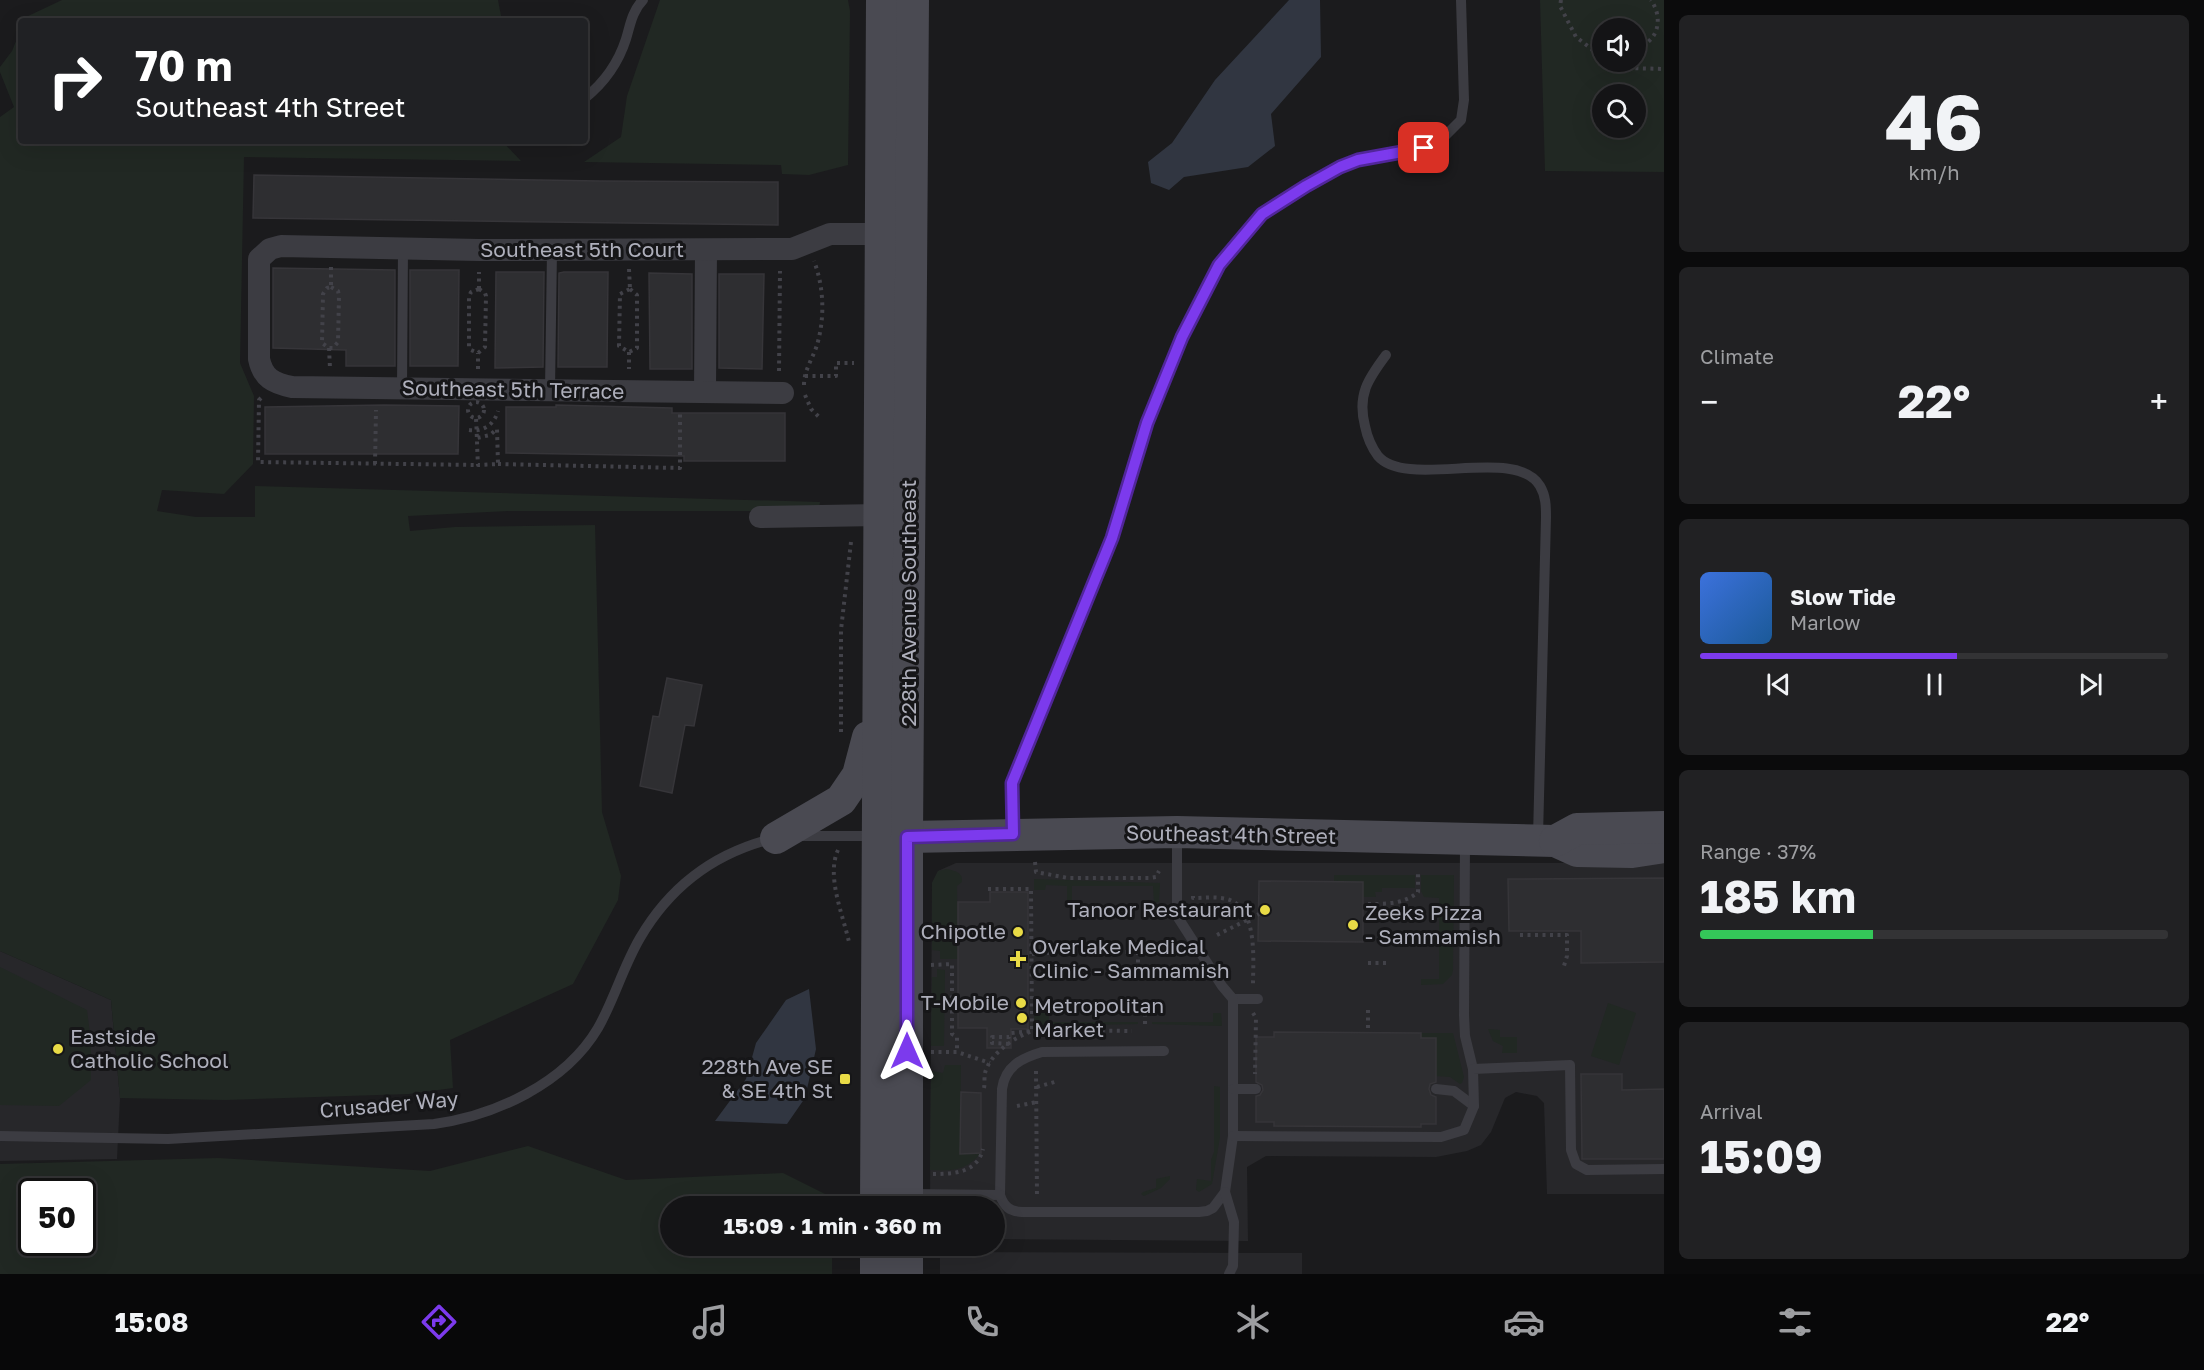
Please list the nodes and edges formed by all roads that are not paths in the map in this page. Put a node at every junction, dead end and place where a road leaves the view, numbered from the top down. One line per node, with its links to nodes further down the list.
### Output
1 (643, 0): 5 (lane)
2 (882, 0): 6 (main road, 228th Avenue Southeast)
3 (913, 0): 22 (main road, 228th Avenue Southeast)
4 (1461, 0): 21 (lane)
5 (588, 96)
6 (881, 234): 8 (street, Southeast 5th Court); 16 (main road, 228th Avenue Southeast)
7 (403, 249): 9 (street, Southeast 5th Court); 11 (street, Southeast 5th Court); 12 (lane)
8 (706, 249): 9 (street, Southeast 5th Court); 14 (street)
9 (552, 250): 13 (lane)
10 (1386, 355): 25 (lane)
11 (279, 385): 12 (street, Southeast 5th Terrace)
12 (402, 388): 13 (street, Southeast 5th Terrace)
13 (550, 390): 14 (street, Southeast 5th Terrace)
14 (705, 393): 15 (street, Southeast 5th Terrace)
15 (781, 393)
16 (866, 516): 17 (street); 18 (main road, 228th Avenue Southeast)
17 (760, 517)
18 (879, 656): 22 (main road, 228th Avenue Southeast); 23 (main road)
19 (1664, 827): 25 (main road, Southeast 4th Street)
20 (1177, 832): 21 (main road, Southeast 4th Street); 24 (main road, Southeast 4th Street); 27 (lane)
21 (1013, 834): 22 (main road, Southeast 4th Street)
22 (892, 836): 23 (lane, Crusader Way); 40 (main road, 228th Avenue Southeast); 41 (main road, 228th Avenue Southeast)
23 (776, 838): 35 (lane, Crusader Way)
24 (1465, 840): 25 (main road, Southeast 4th Street); 30 (lane)
25 (1547, 840): 26 (main road, Southeast 4th Street)
26 (1664, 847)
27 (1233, 999): 28 (lane); 32 (lane)
28 (1258, 999)
29 (1164, 1051): 39 (lane)
30 (1473, 1069): 34 (lane); 37 (lane)
31 (1256, 1084): 32 (lane)
32 (1233, 1089): 36 (lane)
33 (1436, 1089): 34 (lane)
34 (1474, 1106): 36 (lane)
35 (0, 1136)
36 (1233, 1136): 38 (lane)
37 (1664, 1169)
38 (1225, 1192): 39 (lane); 47 (lane)
39 (1000, 1195): 42 (lane)
40 (876, 1196)
41 (907, 1196)
42 (981, 1196)
43 (876, 1256): 45 (main road)
44 (907, 1256): 46 (main road)
45 (876, 1274)
46 (907, 1274)
47 (1229, 1274)

